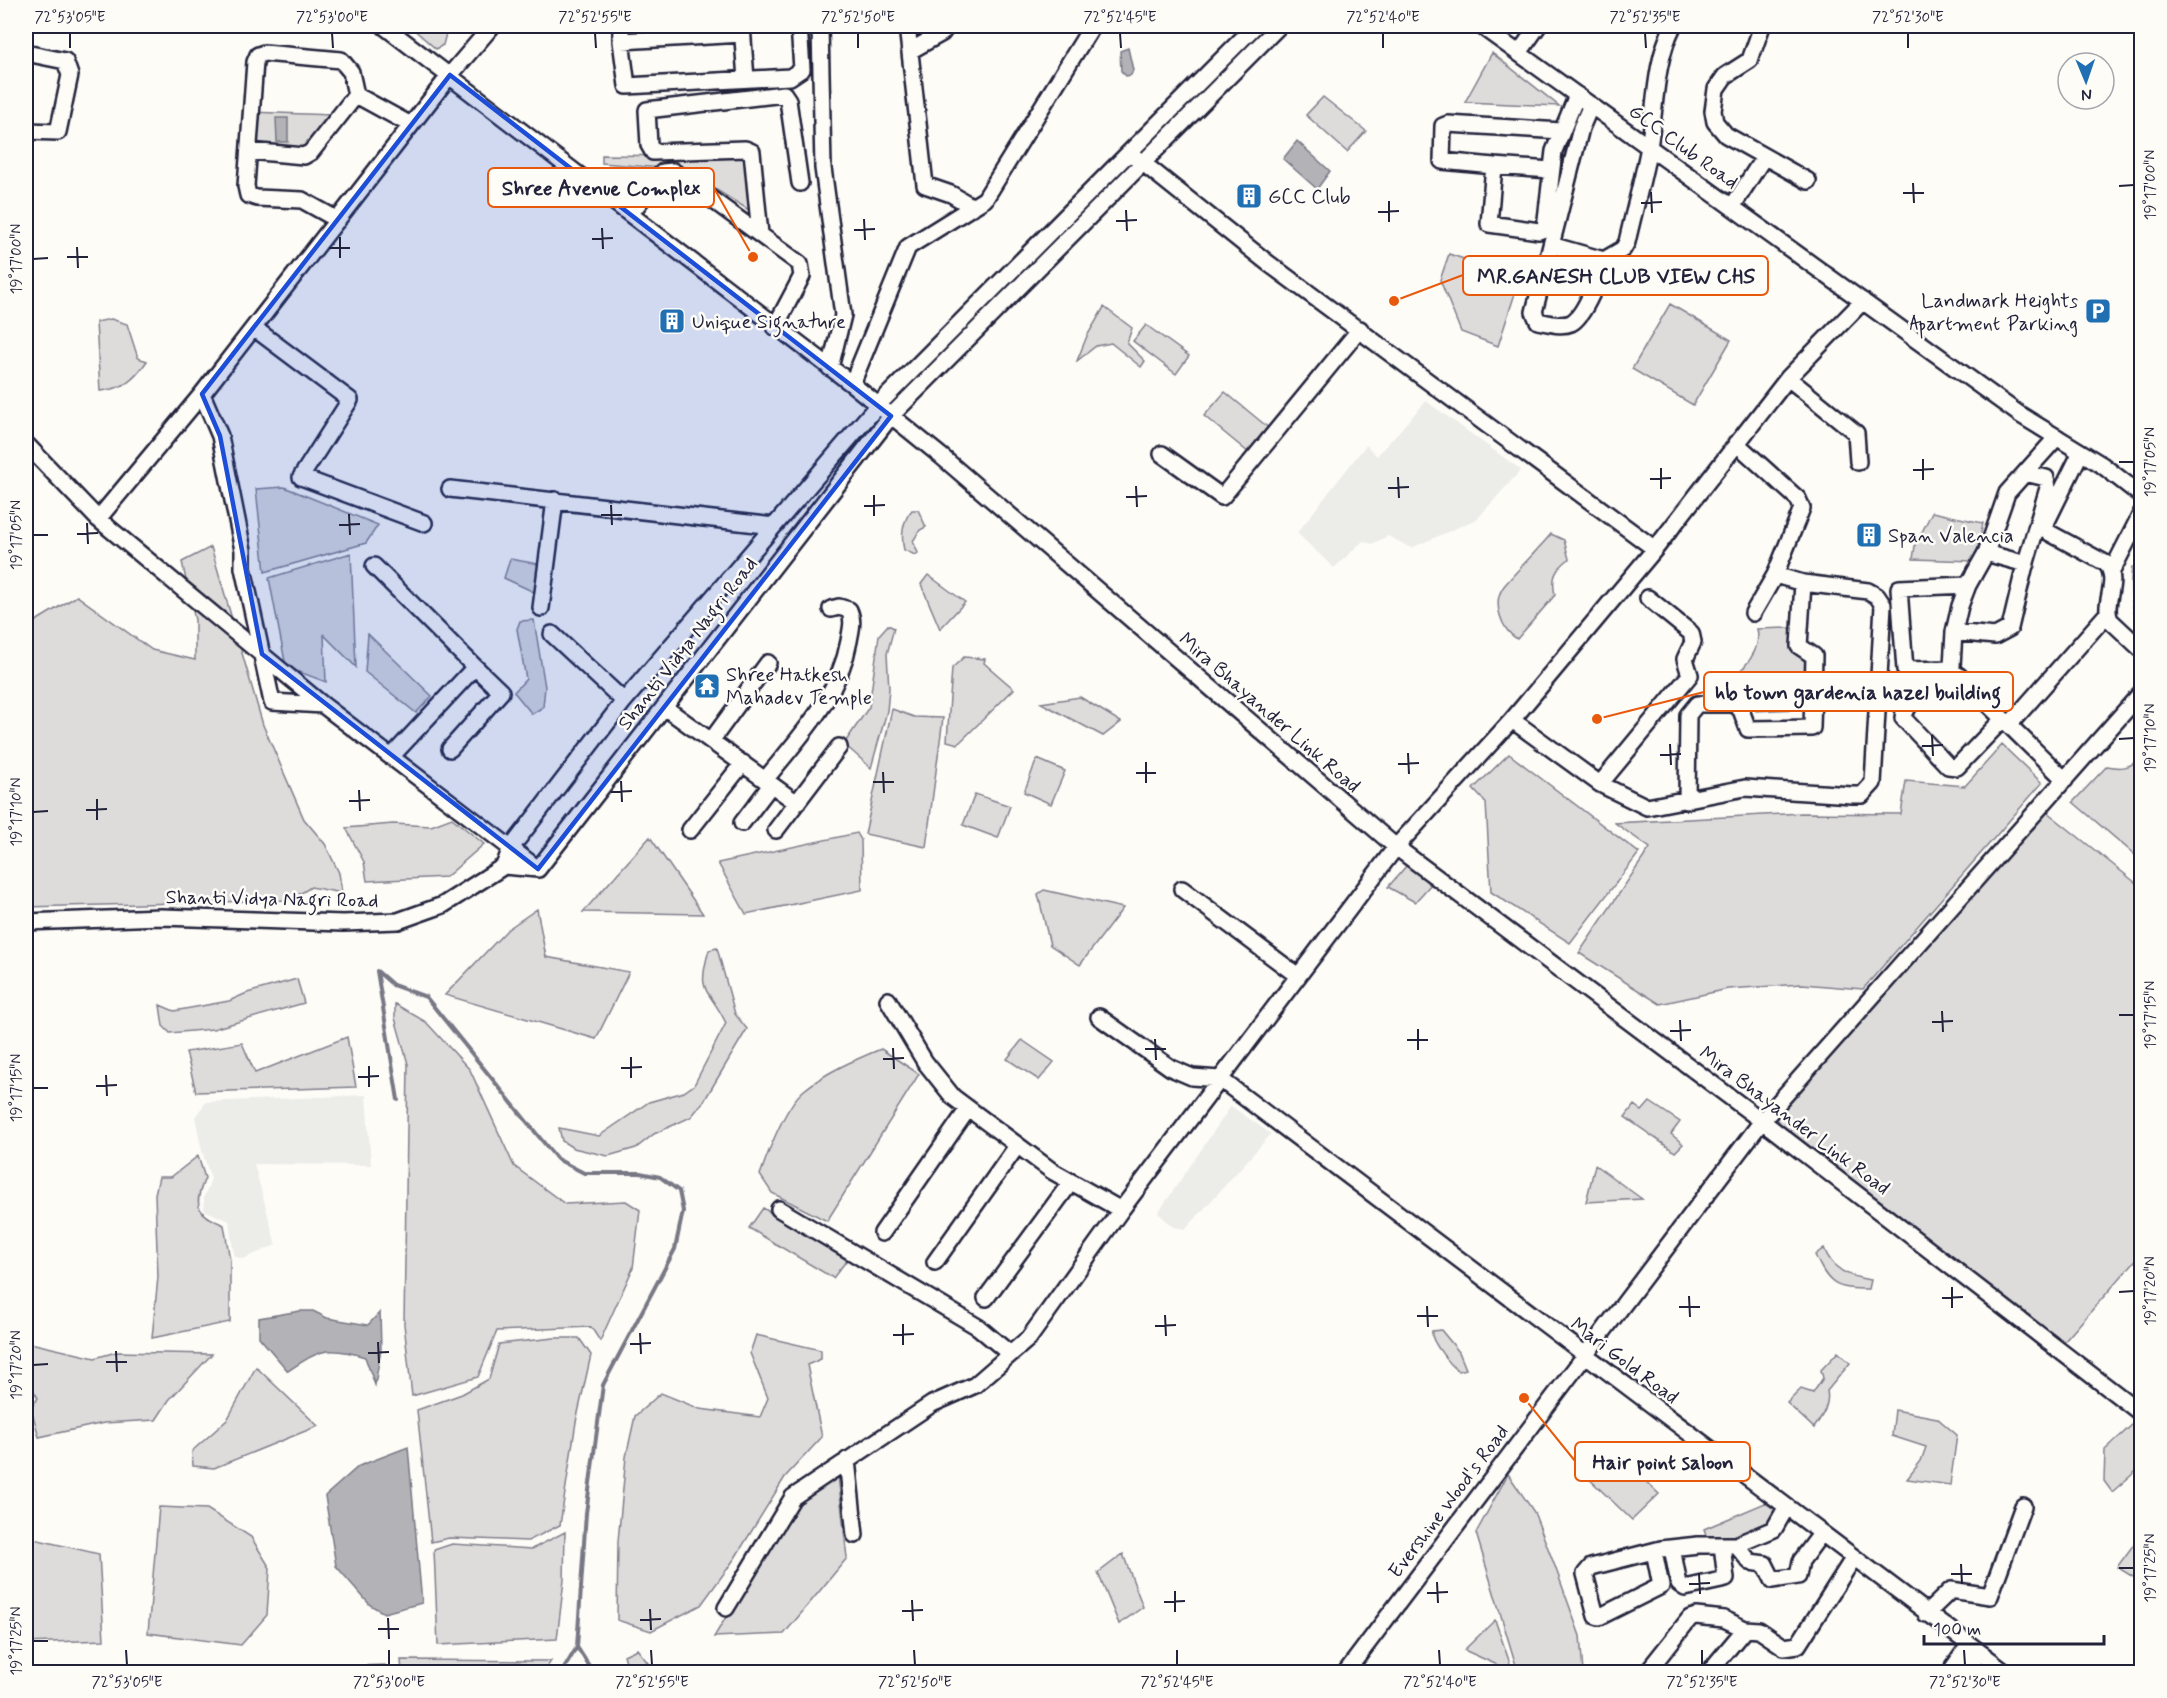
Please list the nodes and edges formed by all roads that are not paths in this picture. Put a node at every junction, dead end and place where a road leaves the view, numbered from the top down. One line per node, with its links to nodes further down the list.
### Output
1 (384, 26): 20 (street, Mira Bhayander Link Road)
2 (492, 26): 20 (street)
3 (800, 26): 21 (street)
4 (820, 26): 52 (street)
5 (907, 26): 17 (street)
6 (947, 26): 17 (street)
7 (1092, 26): 37 (street)
8 (1255, 26): 30 (street, Shanti Vidya Nagri Road)
9 (1279, 26): 32 (street, Shanti Vidya Nagri Road)
10 (1481, 26): 19 (street, GCC Club Road)
11 (1538, 26): 19 (street)
12 (1674, 26): 28 (street)
13 (1762, 26): 31 (street)
14 (742, 30): 15 (street); 21 (street)
15 (663, 32): 16 (street)
16 (621, 33): 21 (street)
17 (910, 51): 37 (street)
18 (26, 53): 26 (street)
19 (1519, 53): 23 (street, GCC Club Road)
20 (450, 75): 25 (street); 39 (street, Mira Bhayander Link Road)
21 (746, 79)
22 (356, 95): 25 (street); 29 (street); 29 (street)
23 (1577, 95): 24 (street, GCC Club Road); 27 (street)
24 (1590, 105): 28 (street, GCC Club Road); 42 (street)
25 (411, 125): 40 (street)
26 (26, 131)
27 (1561, 131): 33 (street); 34 (street)
28 (1649, 147): 38 (street, GCC Club Road); 43 (street)
29 (249, 151): 40 (street)
30 (1128, 151): 32 (street); 44 (street, Shanti Vidya Nagri Road)
31 (1764, 157): 35 (street); 38 (street)
32 (1141, 161): 46 (street, Shanti Vidya Nagri Road); 49 (street)
33 (1494, 166): 34 (street); 34 (street)
34 (1551, 170)
35 (1808, 181)
36 (800, 183): 41 (street)
37 (973, 207): 54 (street)
38 (1732, 207): 45 (street, GCC Club Road)
39 (630, 214): 41 (street); 47 (street, Mira Bhayander Link Road)
40 (338, 219): 48 (street)
41 (760, 234): 47 (street)
42 (1551, 245): 43 (street); 43 (street)
43 (1604, 261)
44 (981, 300): 46 (street); 50 (street, Shanti Vidya Nagri Road)
45 (1863, 301): 53 (street); 58 (street, GCC Club Road)
46 (994, 311): 51 (street, Shanti Vidya Nagri Road)
47 (775, 327): 52 (street, Mira Bhayander Link Road)
48 (254, 328): 55 (street); 70 (street)
49 (1360, 329): 62 (street); 72 (street)
50 (931, 351): 51 (street); 56 (street, Shanti Vidya Nagri Road)
51 (943, 362): 57 (street, Shanti Vidya Nagri Road)
52 (830, 368): 54 (street, Mira Bhayander Link Road)
53 (1788, 378): 59 (street); 63 (street)
54 (852, 384): 56 (street, Mira Bhayander Link Road)
55 (202, 394): 69 (street); 88 (street)
56 (877, 406): 57 (street, Mira Bhayander Link Road); 71 (street, Shanti Vidya Nagri Road)
57 (891, 416): 94 (street, Shanti Vidya Nagri Road); 110 (street, Mira Bhayander Link Road)
58 (2057, 437): 61 (street, GCC Club Road); 64 (street)
59 (1736, 443): 72 (street); 77 (street)
60 (26, 444): 69 (street)
61 (2081, 452): 66 (street, GCC Club Road); 76 (street)
62 (1162, 454)
63 (1858, 462)
64 (2025, 473): 73 (street); 74 (street)
65 (450, 489): 67 (street)
66 (2142, 496)
67 (555, 500): 71 (street); 81 (street)
68 (2142, 512): 76 (street)
69 (98, 519): 88 (street)
70 (424, 523)
71 (774, 526): 92 (street, Shanti Vidya Nagri Road)
72 (1655, 549): 95 (street)
73 (1986, 553): 74 (street); 79 (street)
74 (2026, 564): 85 (street)
75 (374, 566): 90 (street)
76 (2112, 571): 84 (street)
77 (1775, 575): 78 (street); 83 (street)
78 (1803, 583): 105 (street); 105 (street)
79 (1968, 585): 85 (street); 85 (street)
80 (1648, 598): 104 (street)
81 (541, 608)
82 (831, 609): 103 (street)
83 (1754, 613)
84 (2107, 614): 87 (street); 96 (street)
85 (1954, 632)
86 (552, 634): 92 (street)
87 (2142, 650)
88 (262, 654): 93 (street); 93 (street)
89 (768, 663): 97 (street)
90 (475, 667): 99 (street); 100 (street)
91 (2142, 692): 102 (street, Evershine Wood's Road)
92 (624, 701): 111 (street, Shanti Vidya Nagri Road)
93 (323, 705): 100 (street)
94 (664, 707): 97 (street); 113 (street, Shanti Vidya Nagri Road)
95 (1512, 720): 104 (street); 110 (street)
96 (2006, 722): 96 (street); 102 (street)
97 (711, 741): 101 (street)
98 (839, 747): 106 (street)
99 (450, 749)
100 (391, 757): 111 (street)
101 (743, 763): 103 (street); 108 (street)
102 (2065, 780): 121 (street, Evershine Wood's Road)
103 (768, 782): 106 (street); 107 (street)
104 (1600, 784): 105 (street)
105 (1687, 801)
106 (797, 803): 109 (street)
107 (742, 823)
108 (690, 830)
109 (776, 830)
110 (1396, 847): 116 (street); 121 (street, Mira Bhayander Link Road)
111 (510, 848): 112 (street, Shanti Vidya Nagri Road); 113 (street)
112 (504, 866): 113 (street); 115 (street, Shanti Vidya Nagri Road)
113 (538, 869)
114 (1182, 889): 116 (street)
115 (26, 922)
116 (1298, 976): 119 (street)
117 (888, 1000): 120 (street)
118 (1100, 1017): 119 (street)
119 (1220, 1079): 125 (street); 130 (street, Mari Gold Road)
120 (968, 1109): 122 (street); 126 (street)
121 (1762, 1121): 130 (street, Evershine Wood's Road); 131 (street, Mira Bhayander Link Road)
122 (1017, 1146): 123 (street); 127 (street)
123 (1071, 1182): 125 (street); 128 (street)
124 (779, 1209): 129 (street)
125 (1121, 1210): 129 (street)
126 (882, 1233)
127 (935, 1262)
128 (986, 1298)
129 (1009, 1353): 132 (street)
130 (1584, 1355): 134 (street, Mari Gold Road); 145 (street, Evershine Wood's Road)
131 (2142, 1414)
132 (847, 1460): 136 (street); 141 (street)
133 (2023, 1506): 142 (street)
134 (1786, 1508): 135 (street, Mari Gold Road); 137 (street)
135 (1821, 1534): 137 (street); 140 (street, Mari Gold Road)
136 (855, 1535)
137 (1729, 1545): 138 (street); 138 (street)
138 (1672, 1548): 139 (street)
139 (1654, 1551): 139 (street)
140 (1853, 1558): 142 (street, Mari Gold Road); 143 (street)
141 (726, 1608)
142 (1926, 1614): 144 (street, Mari Gold Road)
143 (1745, 1629): 147 (street); 148 (street)
144 (1974, 1650): 149 (street); 150 (street); 151 (street, Mari Gold Road)
145 (1350, 1667): 146 (street)
146 (1366, 1672)
147 (1647, 1672)
148 (1709, 1672)
149 (1950, 1672)
150 (1965, 1672)
151 (2006, 1672)

